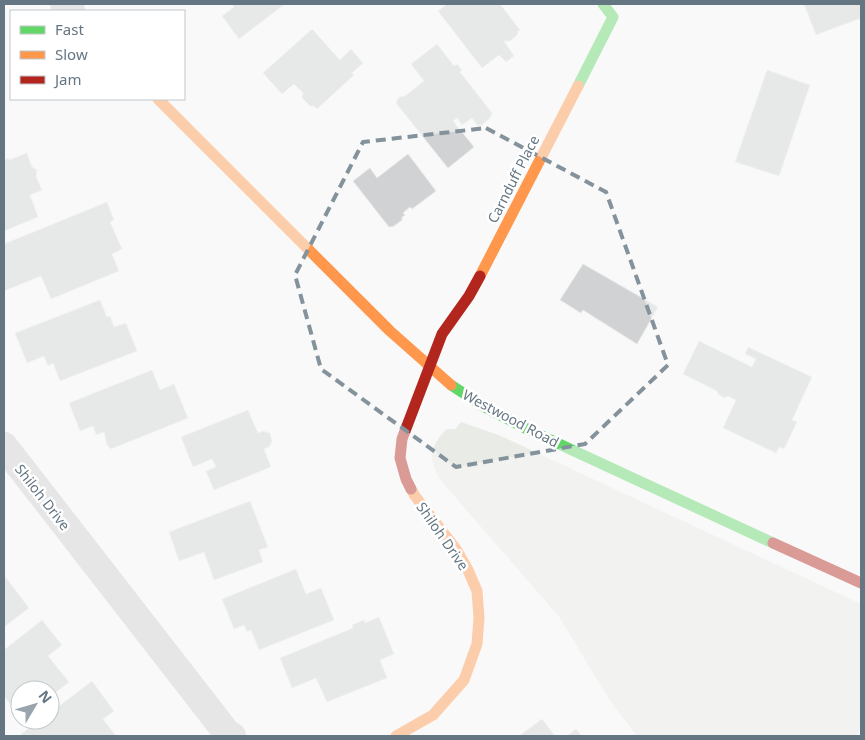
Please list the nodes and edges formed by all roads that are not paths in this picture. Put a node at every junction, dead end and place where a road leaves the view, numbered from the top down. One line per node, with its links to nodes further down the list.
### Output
1 (603, 4): 3 (street, Carnduff Place)
2 (159, 100): 3 (street, Westwood Road)
3 (430, 368): 5 (street, Westwood Road); 7 (street, Shiloh Drive)
4 (4, 446): 6 (street, Shiloh Drive)
5 (861, 583)
6 (227, 735)
7 (396, 736)

